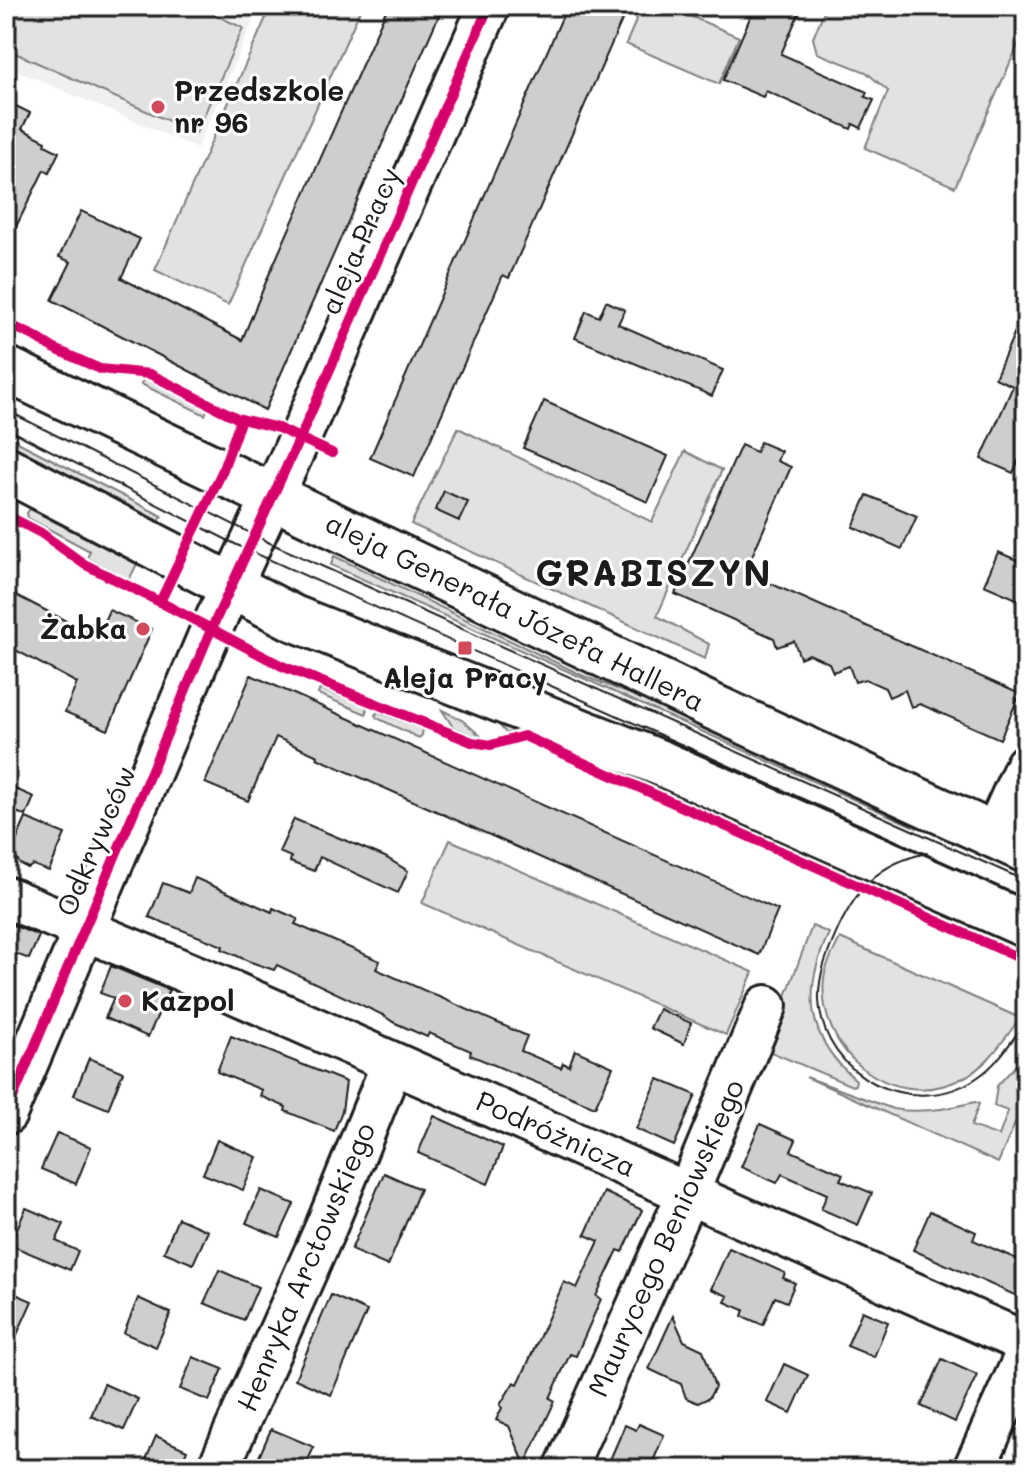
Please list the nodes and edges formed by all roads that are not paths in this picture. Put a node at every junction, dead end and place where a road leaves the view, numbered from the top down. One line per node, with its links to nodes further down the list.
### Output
1 (489, 6): 4 (street, aleja Pracy)
2 (6, 369): 4 (main road, aleja Generała Józefa Hallera)
3 (6, 469): 5 (main road)
4 (272, 495): 5 (street, aleja Pracy); 7 (main road, aleja Generała Józefa Hallera)
5 (231, 587): 9 (main road); 10 (street, Odkrywców)
6 (1026, 765): 7 (street)
7 (1010, 843)
8 (6, 897): 10 (street, Podróżnicza)
9 (1026, 925)
10 (84, 930): 12 (street, Podróżnicza); 13 (street, Odkrywców)
11 (766, 1006): 14 (street, Maurycego Beniowskiego)
12 (392, 1064): 14 (street, Podróżnicza); 17 (street, Henryka Arctowskiego)
13 (6, 1114)
14 (688, 1193): 15 (street, Podróżnicza); 18 (street, Maurycego Beniowskiego)
15 (1026, 1343)
16 (1026, 1354): 19 (street)
17 (218, 1469)
18 (565, 1469)
19 (974, 1469)

